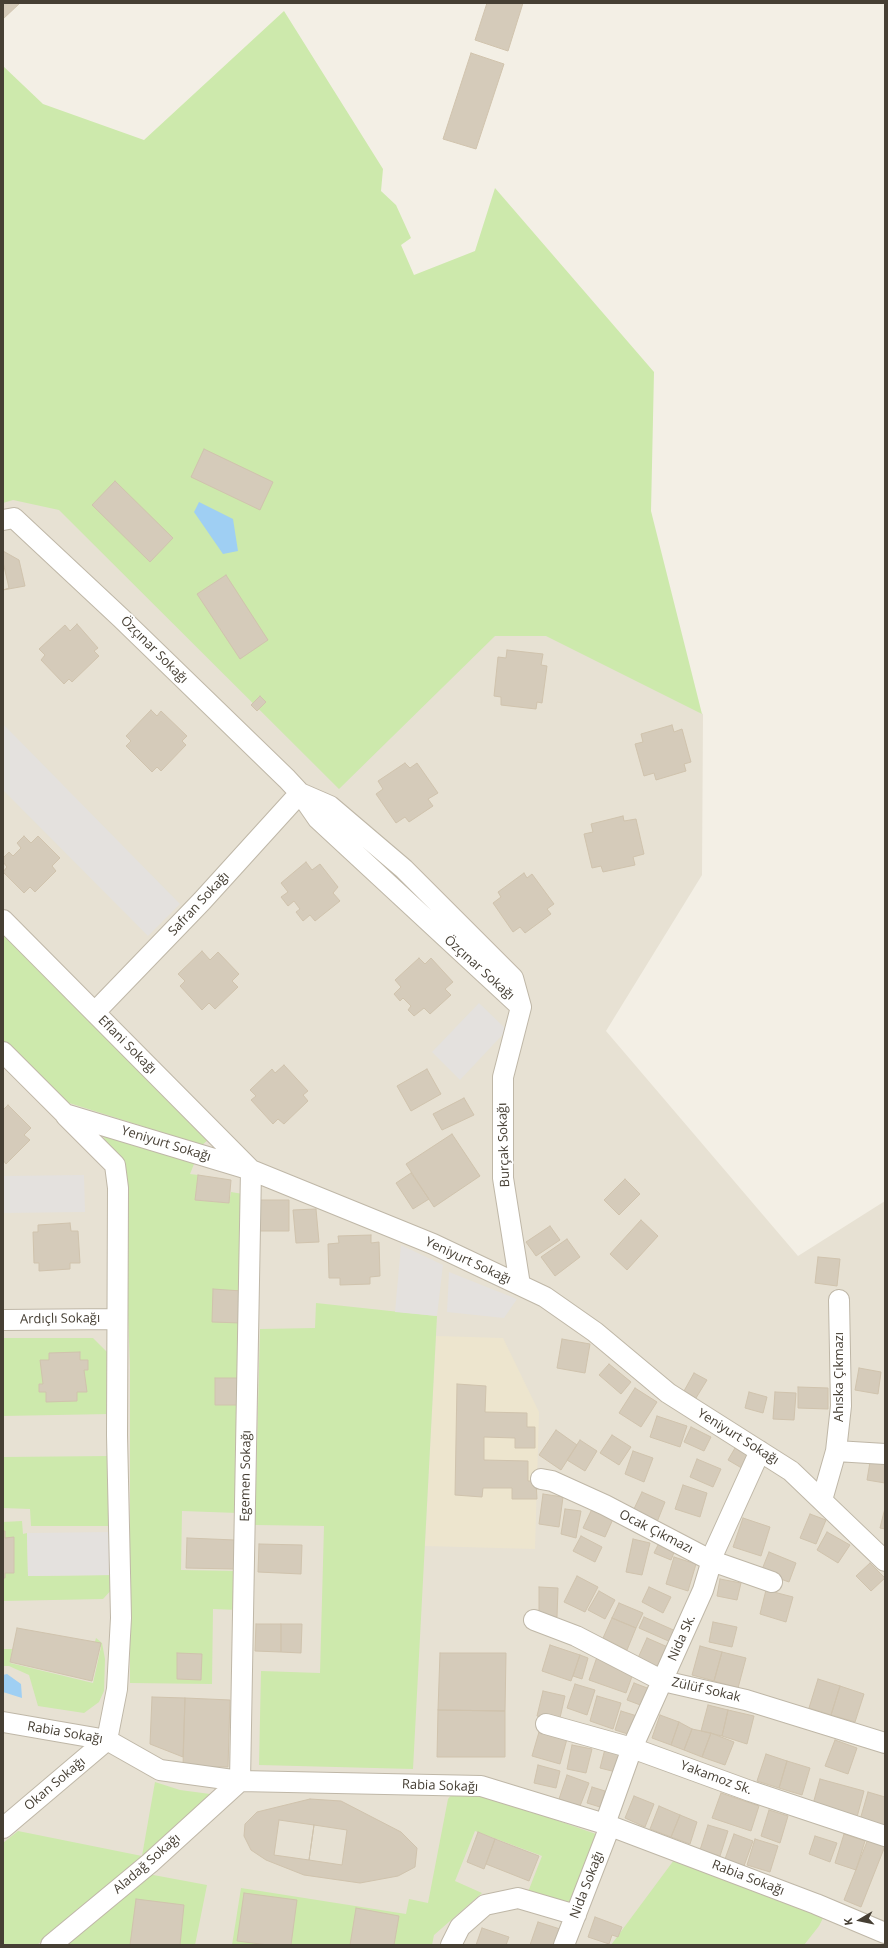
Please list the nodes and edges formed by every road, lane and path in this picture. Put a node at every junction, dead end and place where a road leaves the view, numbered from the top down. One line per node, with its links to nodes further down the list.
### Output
1 (3, 520): 2 (street, Özçınar Sokağı)
2 (300, 794): 4 (street, Özçınar Sokağı); 5 (street, Safran Sokağı)
3 (3, 920): 5 (street, Eflani Sokağı)
4 (521, 1007): 9 (street, Burçak Sokağı)
5 (95, 1012): 8 (street, Eflani Sokağı)
6 (3, 1052): 7 (street, Yeniyurt Sokağı)
7 (65, 1114): 8 (street, Yeniyurt Sokağı); 11 (street)
8 (251, 1170): 9 (street, Yeniyurt Sokağı); 28 (street, Egemen Sokağı)
9 (520, 1285): 13 (street, Yeniyurt Sokağı)
10 (839, 1300): 14 (street, Ahıska Çıkmazı)
11 (117, 1319): 12 (street, Ardıçlı Sokağı); 25 (street)
12 (3, 1320)
13 (760, 1451): 17 (street, Yeniyurt Sokağı); 19 (street, Nida Sk.)
14 (836, 1452): 15 (street); 17 (street, Ahıska Çıkmazı)
15 (885, 1454)
16 (541, 1479): 19 (street, Ocak Çıkmazı)
17 (822, 1500): 18 (street, Yeniyurt Sokağı)
18 (885, 1560)
19 (712, 1561): 20 (street, Ocak Çıkmazı); 22 (street, Nida Sk.)
20 (772, 1582)
21 (534, 1620): 22 (street, Zülüf Sokak)
22 (663, 1680): 26 (street, Zülüf Sokak); 27 (street, Nida Sk.)
23 (3, 1722): 25 (street, Rabia Sokağı)
24 (546, 1724): 27 (street, Yakamoz Sk.)
25 (107, 1740): 28 (street, Rabia Sokağı); 30 (street, Okan Sokağı)
26 (885, 1743)
27 (632, 1748): 29 (street, Nida Sk.); 31 (street, Yakamoz Sk.)
28 (240, 1781): 29 (street, Rabia Sokağı); 34 (street, Aladağ Sokağı)
29 (607, 1825): 32 (street, Nida Sokağı); 33 (street, Rabia Sokağı)
30 (3, 1828)
31 (885, 1836)
32 (576, 1915): 35 (street); 36 (street, Nida Sokağı)
33 (885, 1933)
34 (51, 1945)
35 (451, 1945)
36 (564, 1945)

